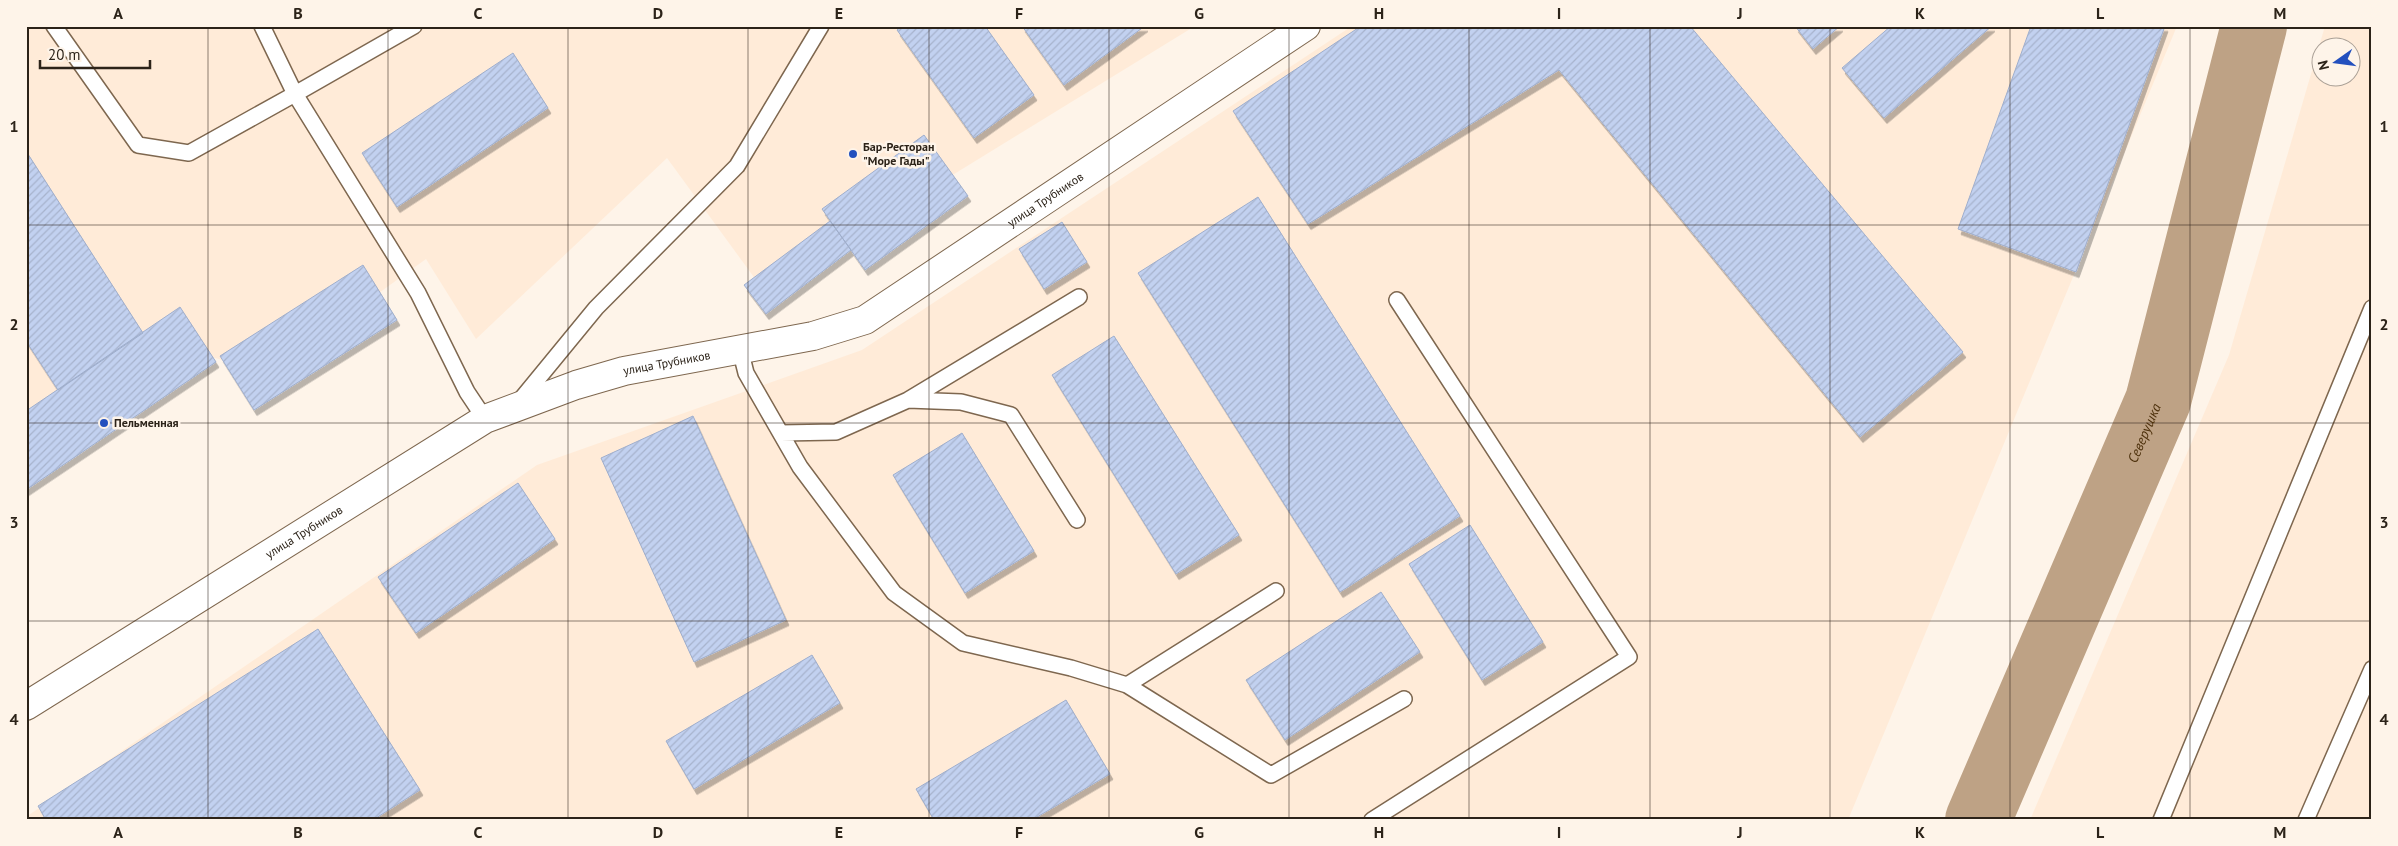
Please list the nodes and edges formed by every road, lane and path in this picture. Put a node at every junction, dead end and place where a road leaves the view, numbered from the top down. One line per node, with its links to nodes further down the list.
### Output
1 (54, 26): 6 (lane)
2 (262, 26): 6 (lane)
3 (414, 26): 6 (lane)
4 (821, 26): 12 (lane)
5 (1306, 26): 10 (main road, улица Трубников)
6 (295, 94): 13 (lane)
7 (1079, 297): 11 (lane)
8 (1397, 300): 21 (lane)
9 (2372, 308): 22 (lane)
10 (740, 349): 12 (main road, улица Трубников); 14 (lane)
11 (908, 400): 14 (lane); 15 (lane)
12 (514, 408): 13 (main road, улица Трубников)
13 (485, 419): 20 (main road, улица Трубников)
14 (781, 433): 18 (lane)
15 (1077, 520)
16 (1276, 591): 18 (lane)
17 (2372, 669): 23 (lane)
18 (1127, 685): 19 (lane)
19 (1404, 699)
20 (26, 706)
21 (1372, 820)
22 (2161, 820)
23 (2306, 820)

